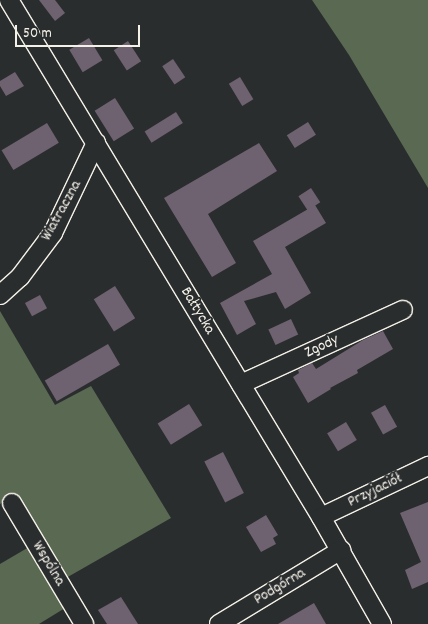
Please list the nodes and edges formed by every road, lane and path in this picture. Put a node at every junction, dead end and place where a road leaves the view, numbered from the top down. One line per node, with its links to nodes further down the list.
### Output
1 (9, 0): 2 (street, Bałtycka)
2 (96, 144): 3 (street, Wiatraczna); 5 (street, Bałtycka)
3 (0, 295)
4 (403, 310): 5 (street, Zgody)
5 (242, 384): 8 (street, Bałtycka)
6 (428, 466): 8 (street, Przyjaciół)
7 (12, 503): 10 (street, Wspólna)
8 (321, 517): 9 (street, Bałtycka)
9 (341, 550): 11 (street, Podgórna); 12 (street, Bałtycka)
10 (84, 624)
11 (219, 624)
12 (382, 624)

